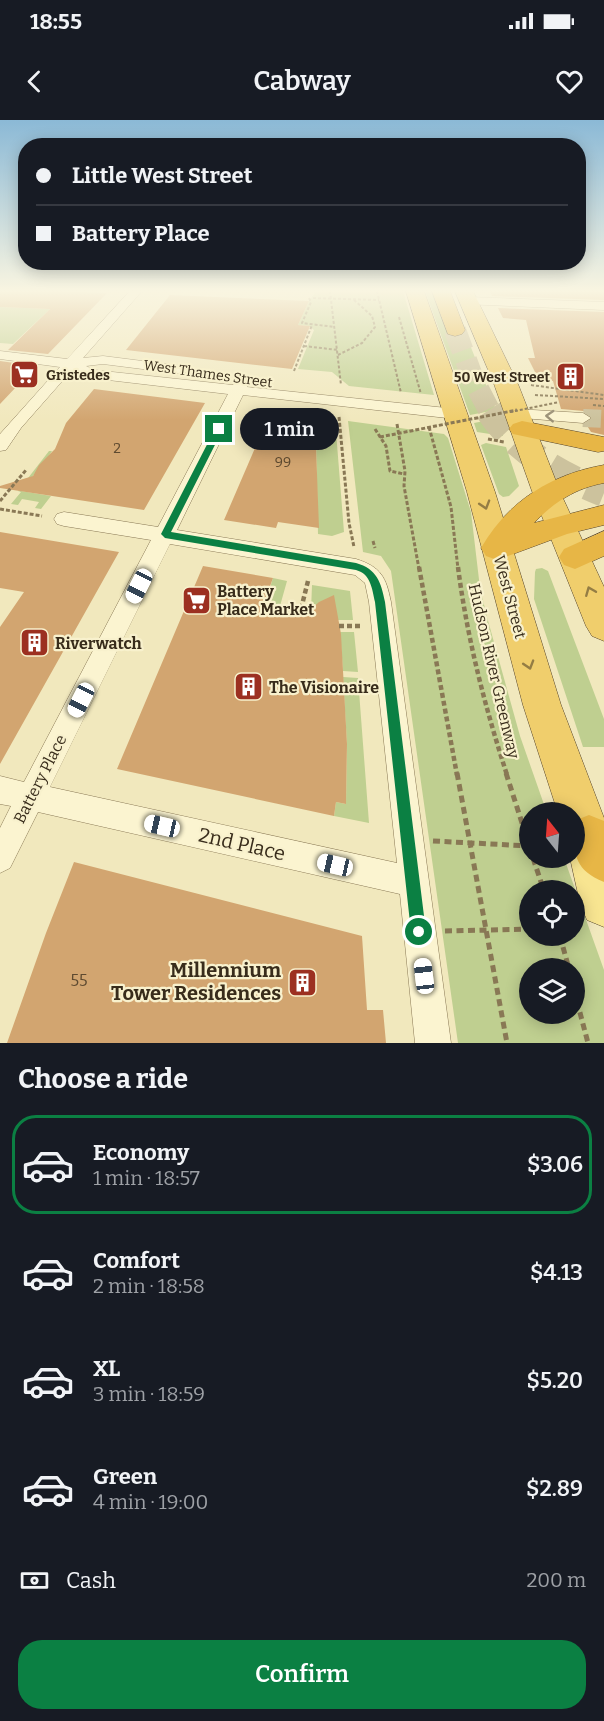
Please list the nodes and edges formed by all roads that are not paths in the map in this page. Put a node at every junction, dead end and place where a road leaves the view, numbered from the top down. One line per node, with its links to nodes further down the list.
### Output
1 (97, 334): 5 (street)
2 (429, 334): 7 (highway, West Street)
3 (483, 334): 9 (highway)
4 (0, 355): 5 (street, West Thames Street)
5 (70, 364): 6 (street, West Thames Street); 11 (street)
6 (241, 385): 7 (street, West Thames Street); 17 (street, Battery Place)
7 (456, 414): 19 (highway, West Street, one-way to 19)
8 (583, 418): 9 (street, one-way to 9)
9 (514, 428): 10 (highway); 13 (highway)
10 (598, 444)
11 (0, 446)
12 (604, 474): 13 (highway)
13 (547, 494): 16 (highway); 19 (highway)
14 (604, 515): 16 (highway)
15 (64, 519): 17 (street)
16 (561, 525): 19 (highway); 20 (highway)
17 (165, 534): 23 (street, Battery Place); 26 (street)
18 (604, 543): 20 (highway)
19 (497, 548): 24 (highway, West Street, one-way to 24)
20 (574, 557): 21 (highway, one-way to 20)
21 (604, 626)
22 (0, 790): 23 (street, 2nd Place)
23 (31, 797): 25 (street, Battery Place); 26 (street, 2nd Place)
24 (596, 848): 27 (main road, West Street)
25 (0, 858)
26 (413, 882): 28 (street)
27 (604, 903)
28 (433, 1043)

